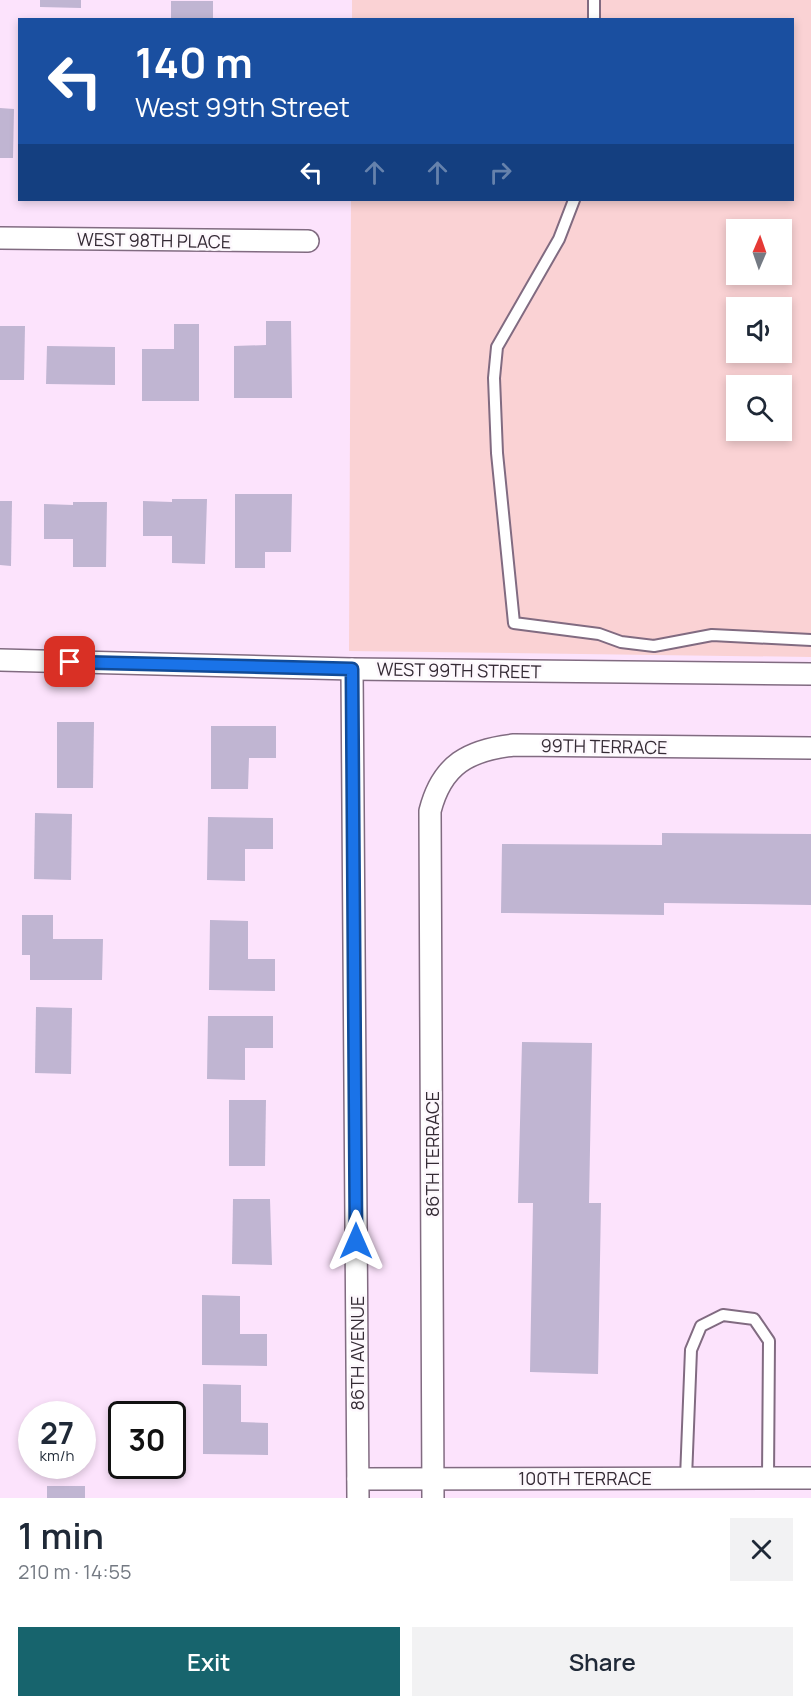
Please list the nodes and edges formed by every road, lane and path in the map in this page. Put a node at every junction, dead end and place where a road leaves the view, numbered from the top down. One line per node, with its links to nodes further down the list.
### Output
1 (594, 0): 2 (lane)
2 (594, 18)
3 (574, 201): 6 (lane)
4 (0, 238): 5 (street, WEST 98TH PLACE)
5 (308, 241)
6 (811, 640)
7 (0, 660): 8 (street, WEST 99TH STREET)
8 (352, 669): 9 (street, WEST 99TH STREET); 15 (street, 86TH AVENUE)
9 (811, 674)
10 (811, 748): 11 (street, 99TH TERRACE)
11 (430, 810): 16 (street, 86TH TERRACE)
12 (686, 1478): 13 (street, 100TH TERRACE); 13 (lane); 16 (street, 100TH TERRACE)
13 (768, 1478): 14 (street, 100TH TERRACE)
14 (811, 1478)
15 (358, 1488): 16 (street, 100TH TERRACE)
16 (433, 1488)

